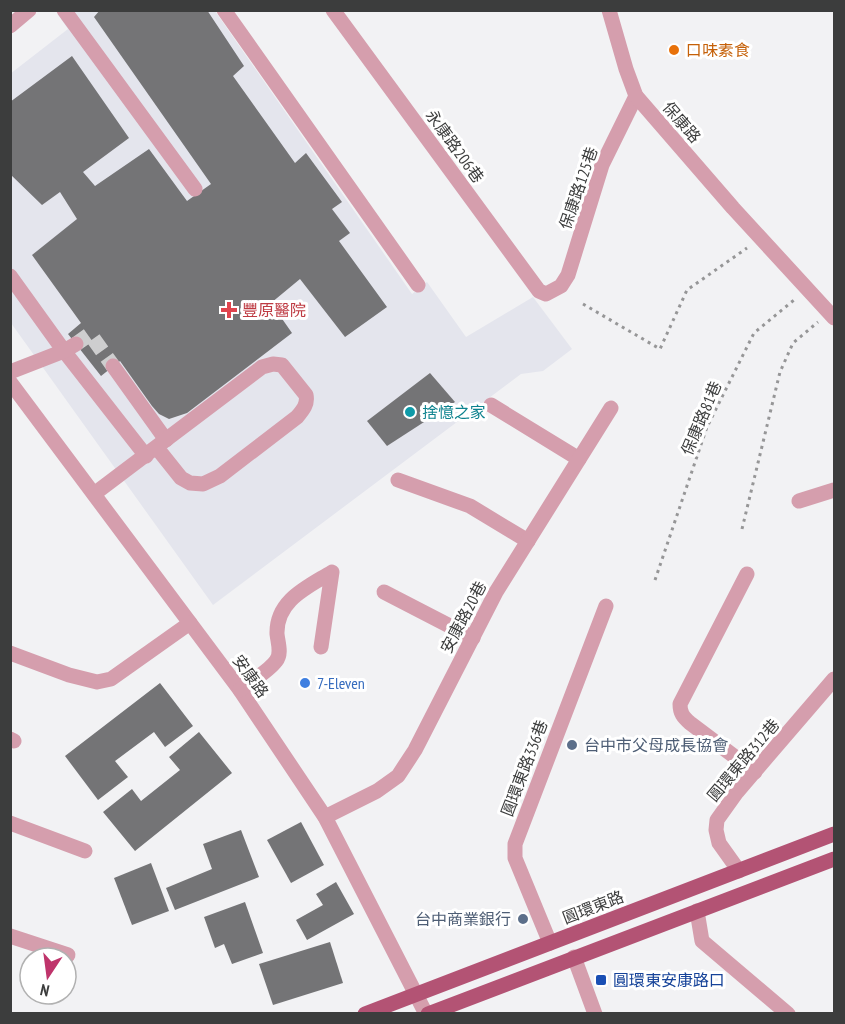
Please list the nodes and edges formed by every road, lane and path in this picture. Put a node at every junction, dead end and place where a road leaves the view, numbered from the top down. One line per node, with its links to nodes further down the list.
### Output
1 (29, 10): 6 (street)
2 (64, 10): 8 (street)
3 (224, 10): 11 (street)
4 (333, 10): 13 (street, 永康路206巷)
5 (609, 10): 7 (street, 保康路)
6 (10, 26)
7 (636, 96): 9 (street, 保康路); 13 (street, 保康路125巷)
8 (195, 189)
9 (761, 238): 12 (street, 保康路); 14 (path)
10 (10, 276): 16 (street)
11 (418, 285)
12 (807, 290): 15 (street, 保康路); 31 (path, 保康路81巷)
13 (554, 291)
14 (583, 304)
15 (832, 316): 28 (path)
16 (70, 347): 18 (street); 22 (street)
17 (113, 366): 22 (street)
18 (10, 372)
19 (10, 382): 26 (street, 安康路)
20 (491, 405): 23 (street)
21 (611, 408): 23 (street, 安康路20巷)
22 (156, 448): 22 (street); 26 (street)
23 (579, 459): 29 (street, 安康路20巷)
24 (398, 480): 29 (street)
25 (834, 490): 27 (street)
26 (94, 494): 34 (street, 安康路)
27 (799, 501)
28 (742, 529)
29 (528, 541): 35 (street, 安康路20巷)
30 (747, 574): 40 (street)
31 (655, 580)
32 (384, 592): 35 (street)
33 (606, 606): 49 (street, 圓環東路336巷)
34 (190, 623): 37 (street); 39 (street, 安康路)
35 (472, 638): 41 (street, 安康路20巷)
36 (321, 647): 39 (street)
37 (10, 653)
38 (834, 679): 40 (street, 圓環東路312巷)
39 (240, 690): 41 (street, 安康路)
40 (755, 772): 46 (street, 圓環東路312巷)
41 (325, 817): 52 (street, 安康路)
42 (10, 824): 44 (street)
43 (834, 834): 46 (main road, 圓環東路)
44 (85, 850)
45 (834, 859): 47 (main road)
46 (739, 871): 49 (main road, 圓環東路)
47 (697, 911): 51 (main road); 56 (street)
48 (10, 936): 50 (street)
49 (550, 943): 52 (main road, 圓環東路)
50 (41, 946)
51 (574, 957): 54 (main road); 55 (street)
52 (417, 994): 53 (main road, 圓環東路); 54 (street, 安康路)
53 (365, 1014)
54 (427, 1014)
55 (595, 1014)
56 (788, 1014)

